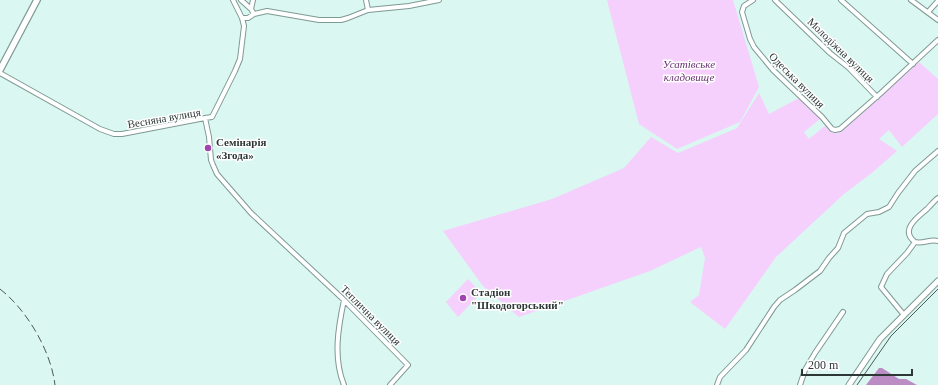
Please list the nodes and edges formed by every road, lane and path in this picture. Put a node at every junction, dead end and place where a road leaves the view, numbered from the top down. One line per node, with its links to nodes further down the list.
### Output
1 (36, 0): 22 (main road)
2 (233, 0): 16 (street)
3 (241, 0): 12 (street)
4 (253, 0): 12 (street)
5 (366, 0): 13 (street)
6 (439, 0): 13 (street)
7 (754, 0): 23 (street, Одеська вулиця)
8 (775, 0): 23 (street, Молодіжна вулиця)
9 (841, 0): 21 (street)
10 (911, 0): 14 (street)
11 (938, 1): 14 (street)
12 (251, 9): 15 (street)
13 (368, 10): 15 (street)
14 (928, 12): 18 (street)
15 (254, 14): 17 (street)
16 (242, 18): 17 (street); 19 (street)
17 (248, 18): 19 (street)
18 (938, 20)
19 (244, 26): 24 (street)
20 (938, 40): 21 (street)
21 (913, 64): 23 (street)
22 (0, 71): 24 (street, Весняна вулиця)
23 (876, 97)
24 (205, 118): 29 (street, Весняна вулиця)
25 (938, 151): 36 (street)
26 (938, 198): 28 (street)
27 (938, 241): 28 (street)
28 (915, 242): 33 (street)
29 (320, 278): 31 (street, Теплична вулиця)
30 (938, 280): 33 (street)
31 (344, 300): 34 (street); 35 (street, Теплична вулиця)
32 (843, 312): 37 (street)
33 (904, 315): 38 (street)
34 (344, 385)
35 (390, 385)
36 (717, 385)
37 (800, 385)
38 (849, 385)

